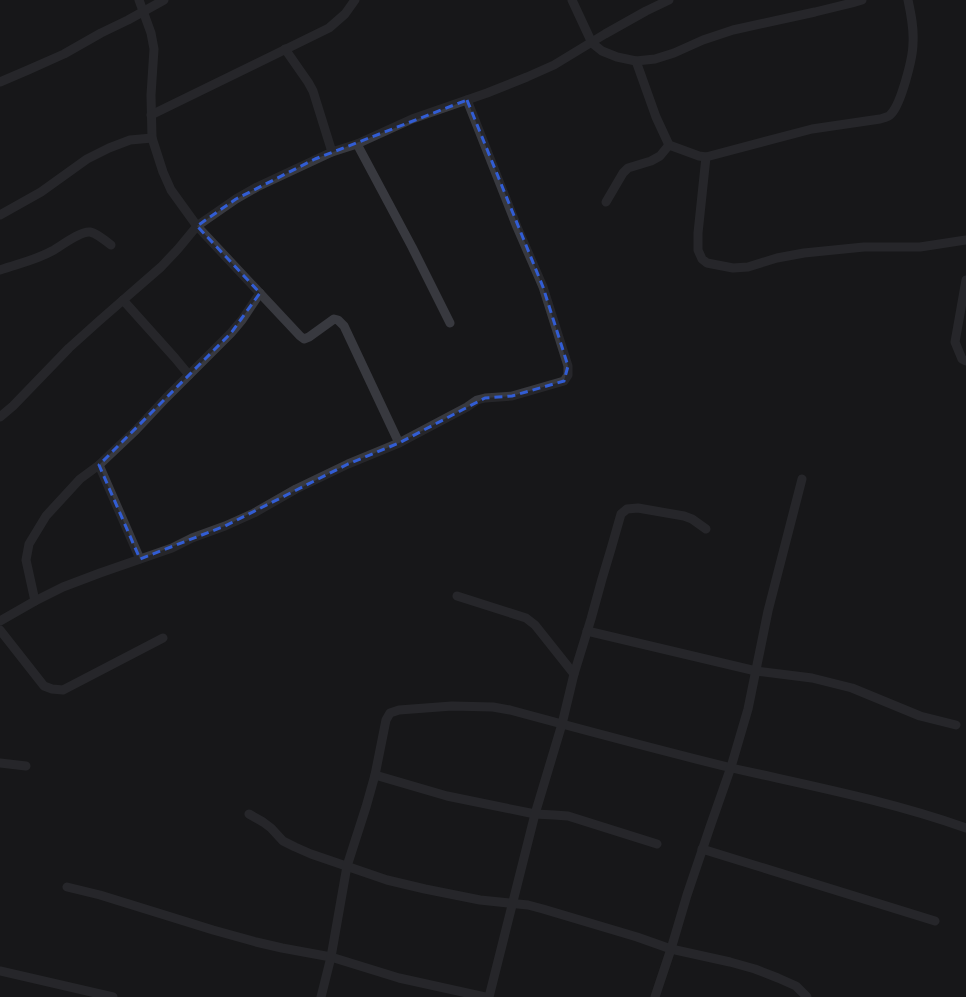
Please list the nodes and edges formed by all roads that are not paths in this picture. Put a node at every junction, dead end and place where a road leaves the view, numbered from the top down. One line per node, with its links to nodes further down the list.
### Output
1 (139, 0): 8 (street)
2 (164, 0): 8 (street)
3 (355, 0): 10 (street)
4 (572, 0): 9 (street)
5 (668, 0): 9 (street)
6 (862, 0): 11 (street)
7 (908, 0): 19 (street)
8 (144, 11): 12 (street); 14 (street)
9 (592, 43): 11 (street); 13 (street)
10 (285, 49): 14 (street); 18 (street)
11 (636, 61): 17 (street)
12 (0, 82)
13 (467, 100): 16 (street); 33 (street)
14 (152, 115): 15 (street)
15 (152, 138): 21 (street); 22 (street)
16 (357, 144): 18 (street); 29 (street)
17 (669, 145): 19 (street); 20 (street)
18 (332, 152): 22 (street)
19 (706, 156): 23 (street)
20 (606, 202)
21 (0, 215)
22 (197, 226): 27 (street); 28 (street)
23 (966, 240)
24 (111, 245): 25 (street)
25 (0, 270)
26 (966, 280): 30 (street)
27 (260, 293): 31 (street); 33 (street)
28 (122, 300): 31 (street); 32 (street)
29 (450, 323)
30 (966, 361)
31 (189, 375): 34 (street)
32 (0, 417)
33 (399, 443): 37 (street)
34 (99, 464): 37 (street); 39 (street)
35 (802, 479): 44 (street)
36 (706, 529): 42 (street)
37 (140, 559): 39 (street)
38 (457, 596): 45 (street)
39 (35, 601): 40 (street)
40 (0, 621)
41 (0, 630): 43 (street)
42 (587, 630): 44 (street); 45 (street)
43 (163, 638)
44 (756, 670): 47 (street); 50 (street)
45 (574, 674): 46 (street)
46 (562, 724): 50 (street); 51 (street); 53 (street)
47 (956, 725)
48 (0, 763): 49 (street)
49 (26, 766)
50 (731, 767): 54 (street); 56 (street)
51 (375, 774): 53 (street); 57 (street)
52 (249, 814): 57 (street)
53 (535, 814): 55 (street); 59 (street)
54 (966, 828)
55 (657, 844)
56 (702, 849): 60 (street); 61 (street)
57 (347, 866): 59 (street); 62 (street)
58 (67, 887): 62 (street)
59 (513, 903): 61 (street); 67 (street)
60 (935, 921)
61 (671, 949): 68 (street); 69 (street)
62 (331, 957): 65 (street); 66 (street)
63 (0, 971): 64 (street)
64 (113, 997)
65 (320, 997)
66 (485, 997)
67 (489, 997)
68 (655, 997)
69 (807, 997)

